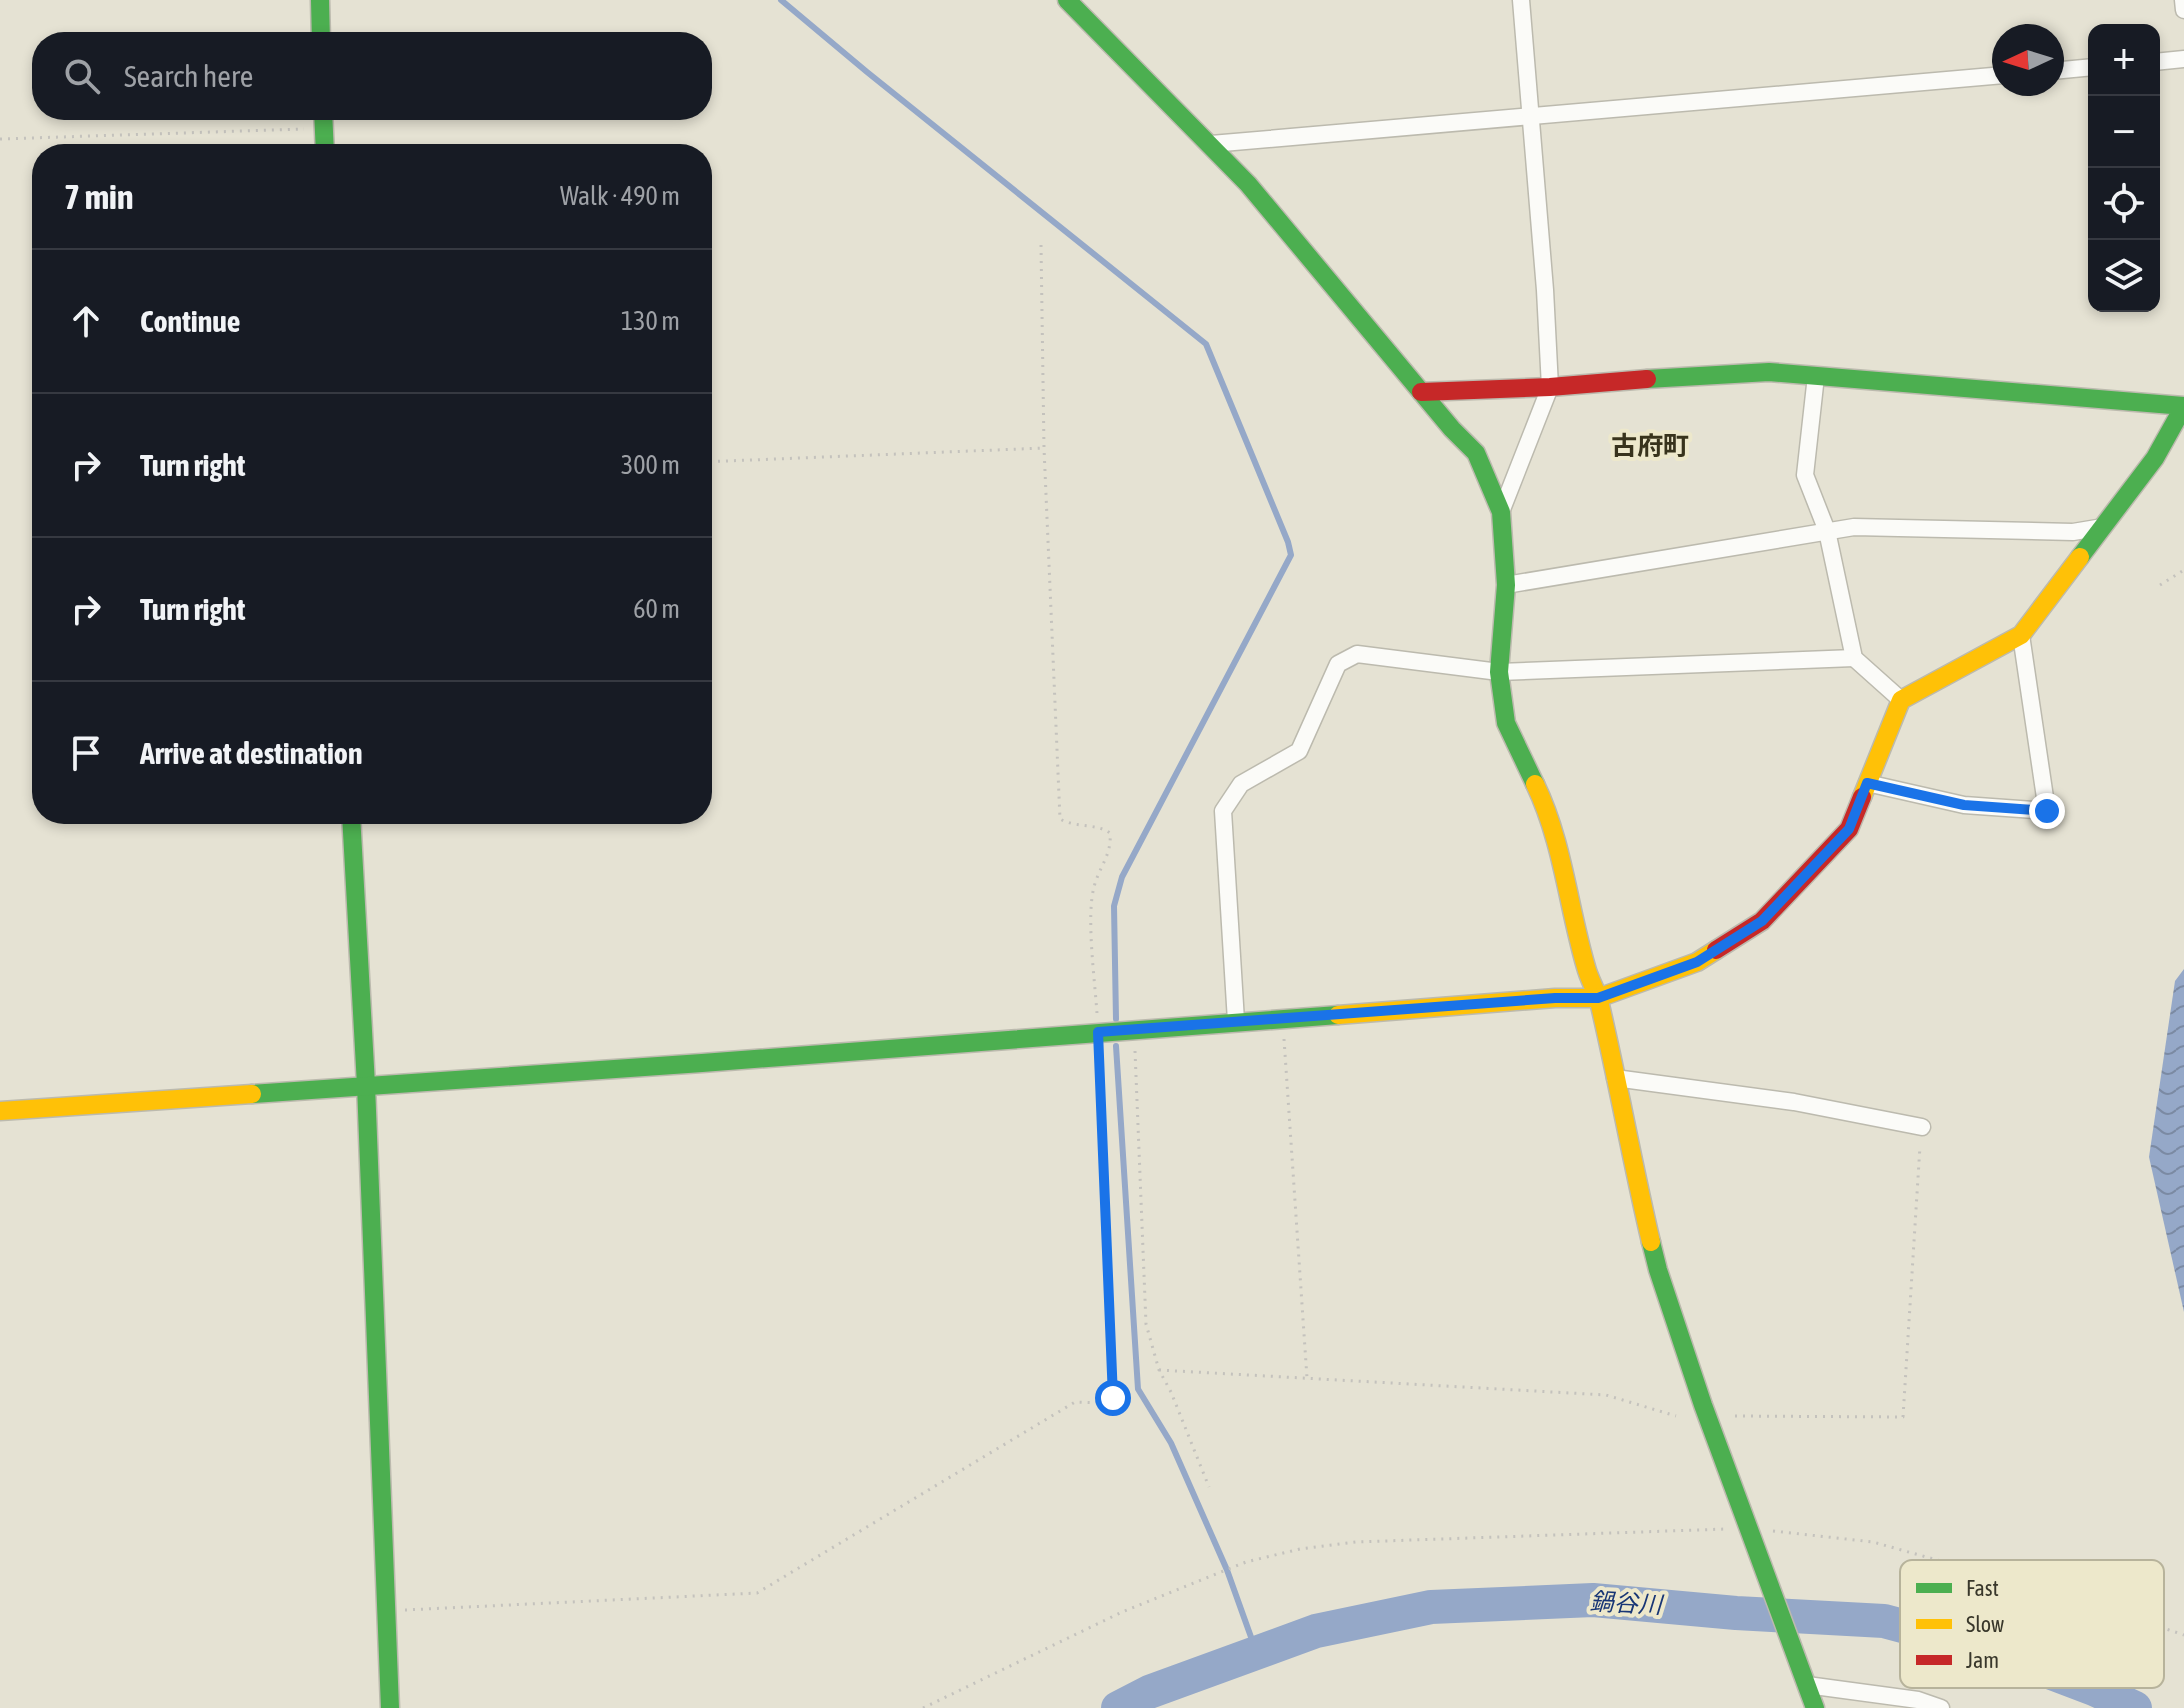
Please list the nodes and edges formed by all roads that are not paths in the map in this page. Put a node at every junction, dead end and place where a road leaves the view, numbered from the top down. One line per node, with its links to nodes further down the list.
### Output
1 (320, 0): 6 (street)
2 (1067, 0): 15 (street)
3 (1521, 0): 12 (street)
4 (2183, 0): 5 (street)
5 (2184, 10)
6 (321, 32)
7 (2184, 59): 8 (street)
8 (2160, 61)
9 (2088, 68): 10 (street)
10 (2064, 70)
11 (1992, 76): 12 (street)
12 (1530, 117): 15 (street); 17 (street)
13 (324, 120): 14 (street)
14 (325, 144)
15 (1211, 144): 18 (street)
16 (1816, 376): 17 (street); 20 (street); 21 (street)
17 (1550, 387): 18 (street); 19 (street)
18 (1421, 392): 19 (street)
19 (1501, 512): 22 (street)
20 (2103, 527): 21 (street); 23 (street)
21 (1827, 531): 22 (street); 24 (street)
22 (1506, 585): 25 (street)
23 (2021, 635): 26 (street); 27 (street)
24 (1854, 658): 25 (street); 26 (street)
25 (1499, 672): 29 (street); 30 (street)
26 (1901, 700): 27 (street)
27 (1867, 783): 29 (street)
28 (352, 824): 32 (street)
29 (1598, 998): 30 (street); 31 (street)
30 (1236, 1021): 32 (street)
31 (1615, 1078): 34 (street); 35 (street)
32 (366, 1085): 33 (street); 36 (street)
33 (0, 1111)
34 (1922, 1127)
35 (1807, 1685): 37 (street); 38 (street)
36 (390, 1708)
37 (1815, 1708)
38 (1941, 1708)

